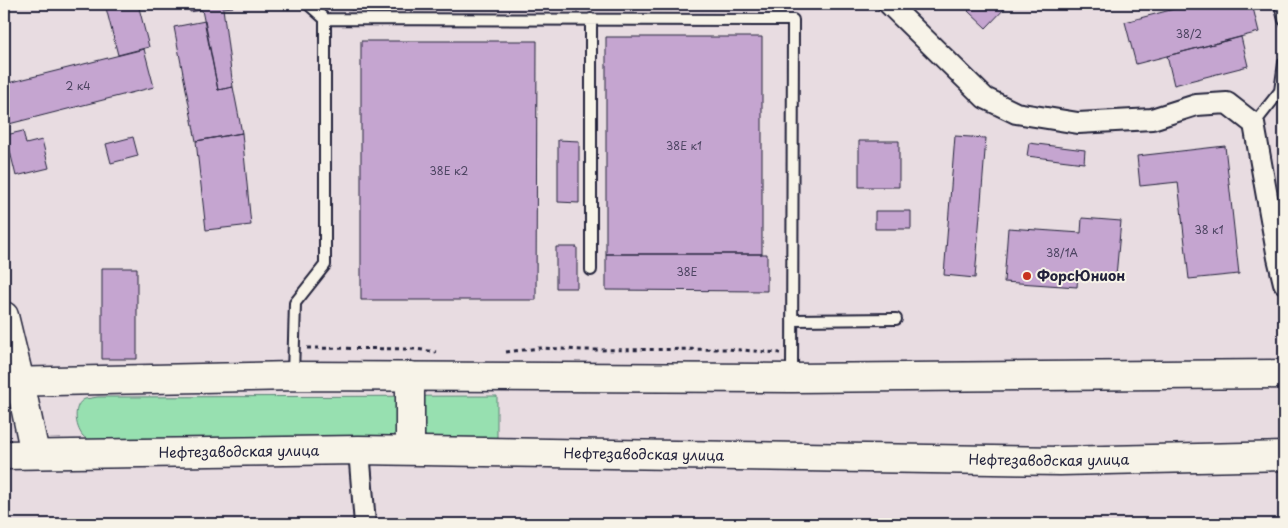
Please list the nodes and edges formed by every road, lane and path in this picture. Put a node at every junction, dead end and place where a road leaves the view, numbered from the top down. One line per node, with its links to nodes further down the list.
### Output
1 (308, 4): 4 (lane)
2 (889, 4): 9 (street)
3 (1280, 4): 6 (lane)
4 (325, 19): 5 (lane); 16 (lane)
5 (591, 20): 10 (lane); 13 (lane)
6 (1284, 20)
7 (1284, 63): 8 (lane)
8 (1282, 90): 9 (lane)
9 (1254, 124): 11 (street)
10 (591, 270)
11 (1284, 283)
12 (4, 316): 19 (main road)
13 (792, 320): 14 (lane); 18 (lane)
14 (896, 320)
15 (1284, 374): 18 (main road)
16 (293, 376): 17 (main road); 19 (main road)
17 (410, 376): 18 (main road); 21 (main road)
18 (792, 378)
19 (12, 382): 22 (main road)
20 (360, 450): 21 (main road, Нефтезаводская улица); 22 (main road, Нефтезаводская улица); 25 (street)
21 (410, 450): 24 (main road, Нефтезаводская улица)
22 (35, 454): 23 (main road, Нефтезаводская улица)
23 (4, 455)
24 (1284, 456)
25 (365, 524)

